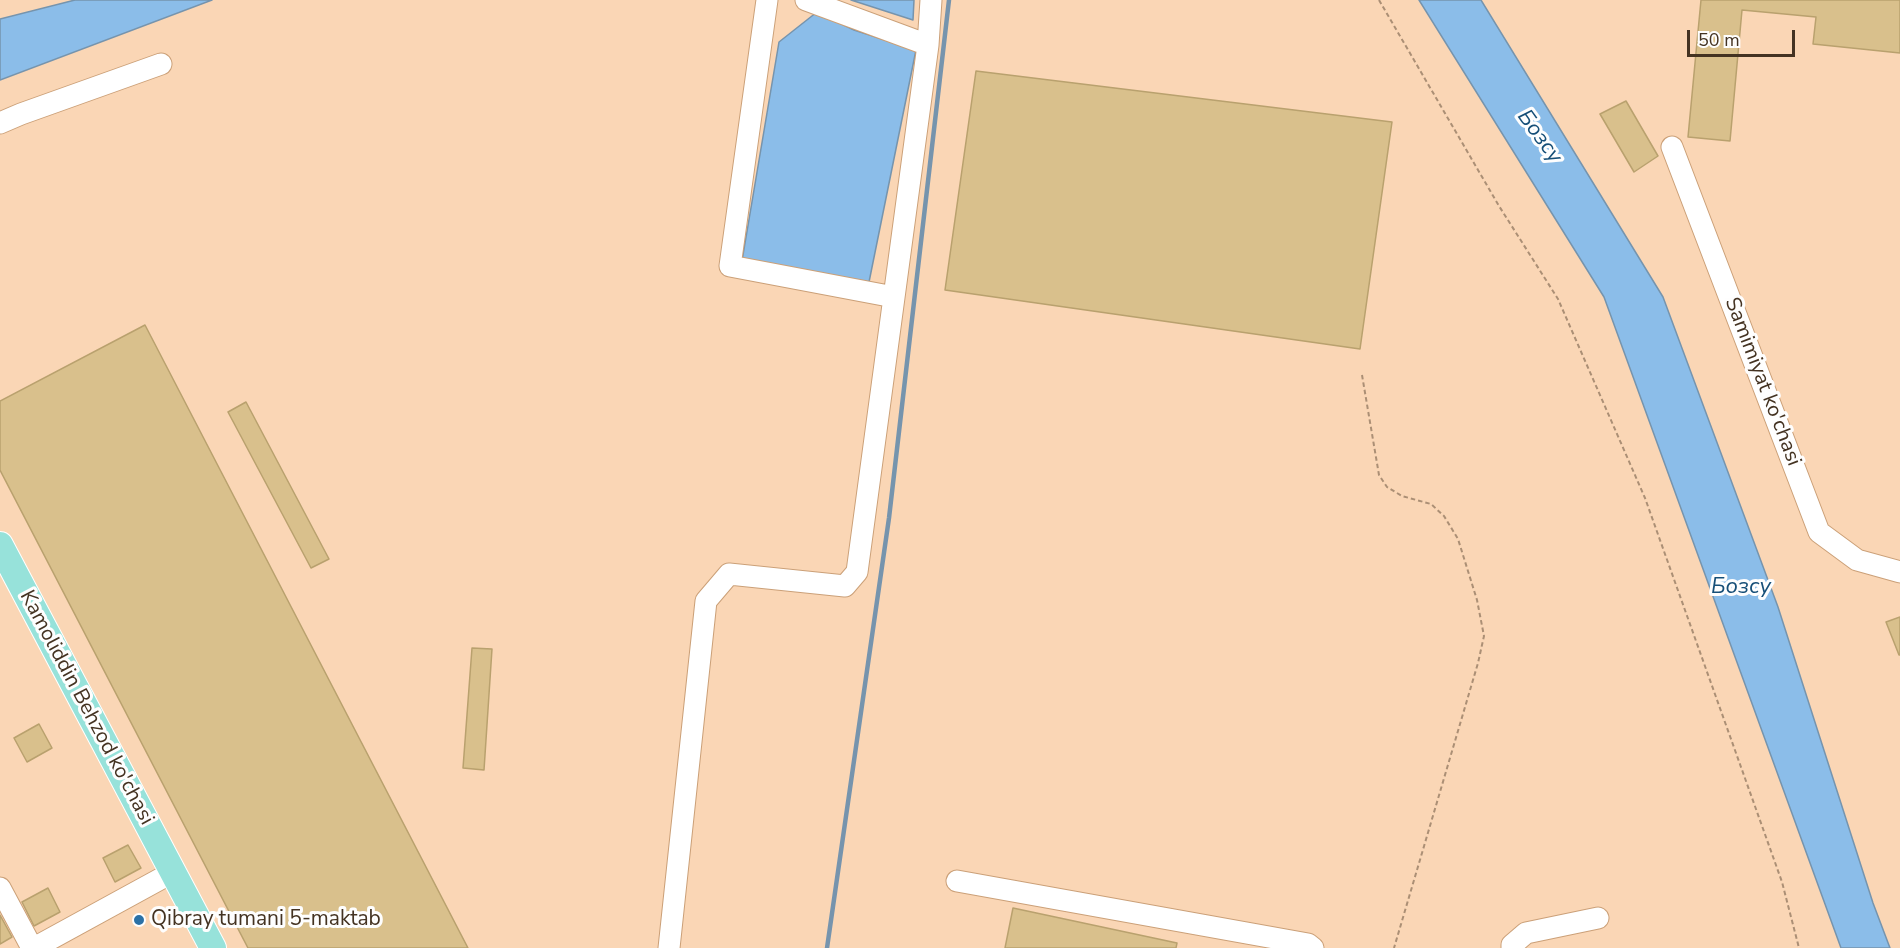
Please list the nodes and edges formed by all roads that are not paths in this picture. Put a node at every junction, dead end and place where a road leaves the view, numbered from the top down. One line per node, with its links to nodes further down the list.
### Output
1 (767, 0): 8 (street)
2 (806, 0): 4 (street)
3 (931, 0): 4 (street)
4 (928, 45): 8 (street)
5 (161, 64): 6 (street)
6 (0, 123)
7 (1671, 147): 10 (street, Samimiyat ko'chasi)
8 (894, 297): 17 (street)
9 (0, 545): 11 (main road, Kamoliddin Behzod ko'chasi)
10 (1900, 572)
11 (173, 872): 15 (street); 16 (main road, Kamoliddin Behzod ko'chasi)
12 (957, 881): 18 (street)
13 (0, 888): 15 (street)
14 (1598, 918): 19 (street)
15 (33, 948)
16 (213, 948)
17 (669, 948)
18 (1313, 948)
19 (1512, 948)

